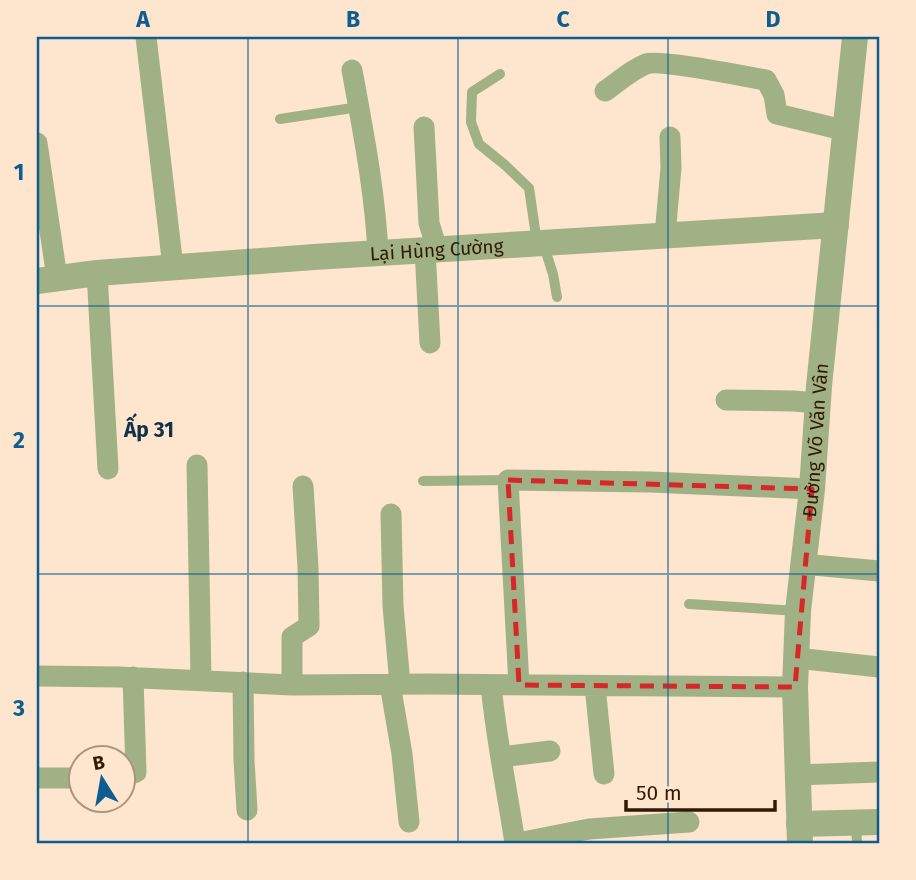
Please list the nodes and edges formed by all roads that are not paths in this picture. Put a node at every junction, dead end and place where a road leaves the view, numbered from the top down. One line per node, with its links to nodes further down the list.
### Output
1 (146, 37): 17 (street)
2 (855, 37): 9 (street, Đường Võ Văn Vân)
3 (352, 70): 6 (street)
4 (500, 74): 14 (lane)
5 (605, 91): 9 (street)
6 (359, 107): 7 (lane); 16 (street)
7 (281, 119)
8 (424, 127): 15 (street)
9 (847, 131): 12 (street, Đường Võ Văn Vân)
10 (670, 138): 13 (street)
11 (37, 143): 19 (street)
12 (836, 225): 13 (street, Lại Hùng Cường); 23 (street, Đường Võ Văn Vân)
13 (665, 236): 14 (street, Lại Hùng Cường)
14 (540, 243): 15 (street, Lại Hùng Cường); 20 (lane)
15 (431, 250): 16 (street, Lại Hùng Cường); 21 (street)
16 (378, 253): 17 (street, Lại Hùng Cường)
17 (173, 267): 18 (street, Lại Hùng Cường)
18 (97, 273): 19 (street, Lại Hùng Cường); 25 (street)
19 (47, 279)
20 (557, 297)
21 (430, 343)
22 (726, 400): 23 (street)
23 (818, 403): 29 (street, Đường Võ Văn Vân)
24 (197, 465): 39 (street)
25 (108, 469)
26 (508, 480): 27 (lane); 29 (street); 44 (street)
27 (423, 481)
28 (303, 486): 42 (street)
29 (812, 489): 31 (street, Đường Võ Văn Vân)
30 (391, 514): 41 (street)
31 (802, 564): 32 (street); 34 (street, Đường Võ Văn Vân)
32 (879, 571)
33 (689, 604): 34 (lane)
34 (798, 611): 35 (street, Đường Võ Văn Vân)
35 (796, 658): 36 (street); 46 (street, Đường Võ Văn Vân)
36 (879, 667)
37 (37, 676): 38 (street)
38 (133, 677): 39 (street); 47 (street)
39 (201, 680): 40 (street)
40 (243, 682): 42 (street); 55 (street)
41 (395, 684): 42 (street); 43 (street); 56 (street)
42 (292, 685)
43 (491, 685): 44 (street); 49 (street)
44 (519, 685): 45 (street)
45 (595, 686): 46 (street); 51 (street)
46 (795, 687): 52 (street, Đường Võ Văn Vân)
47 (135, 744)
48 (550, 751): 49 (street)
49 (501, 757): 60 (street)
50 (879, 772): 52 (street)
51 (604, 774)
52 (797, 775): 59 (street, Đường Võ Văn Vân)
53 (37, 778): 54 (street)
54 (66, 778)
55 (247, 810)
56 (409, 822)
57 (689, 822): 60 (street)
58 (864, 829): 59 (street)
59 (799, 834)
60 (516, 843)

